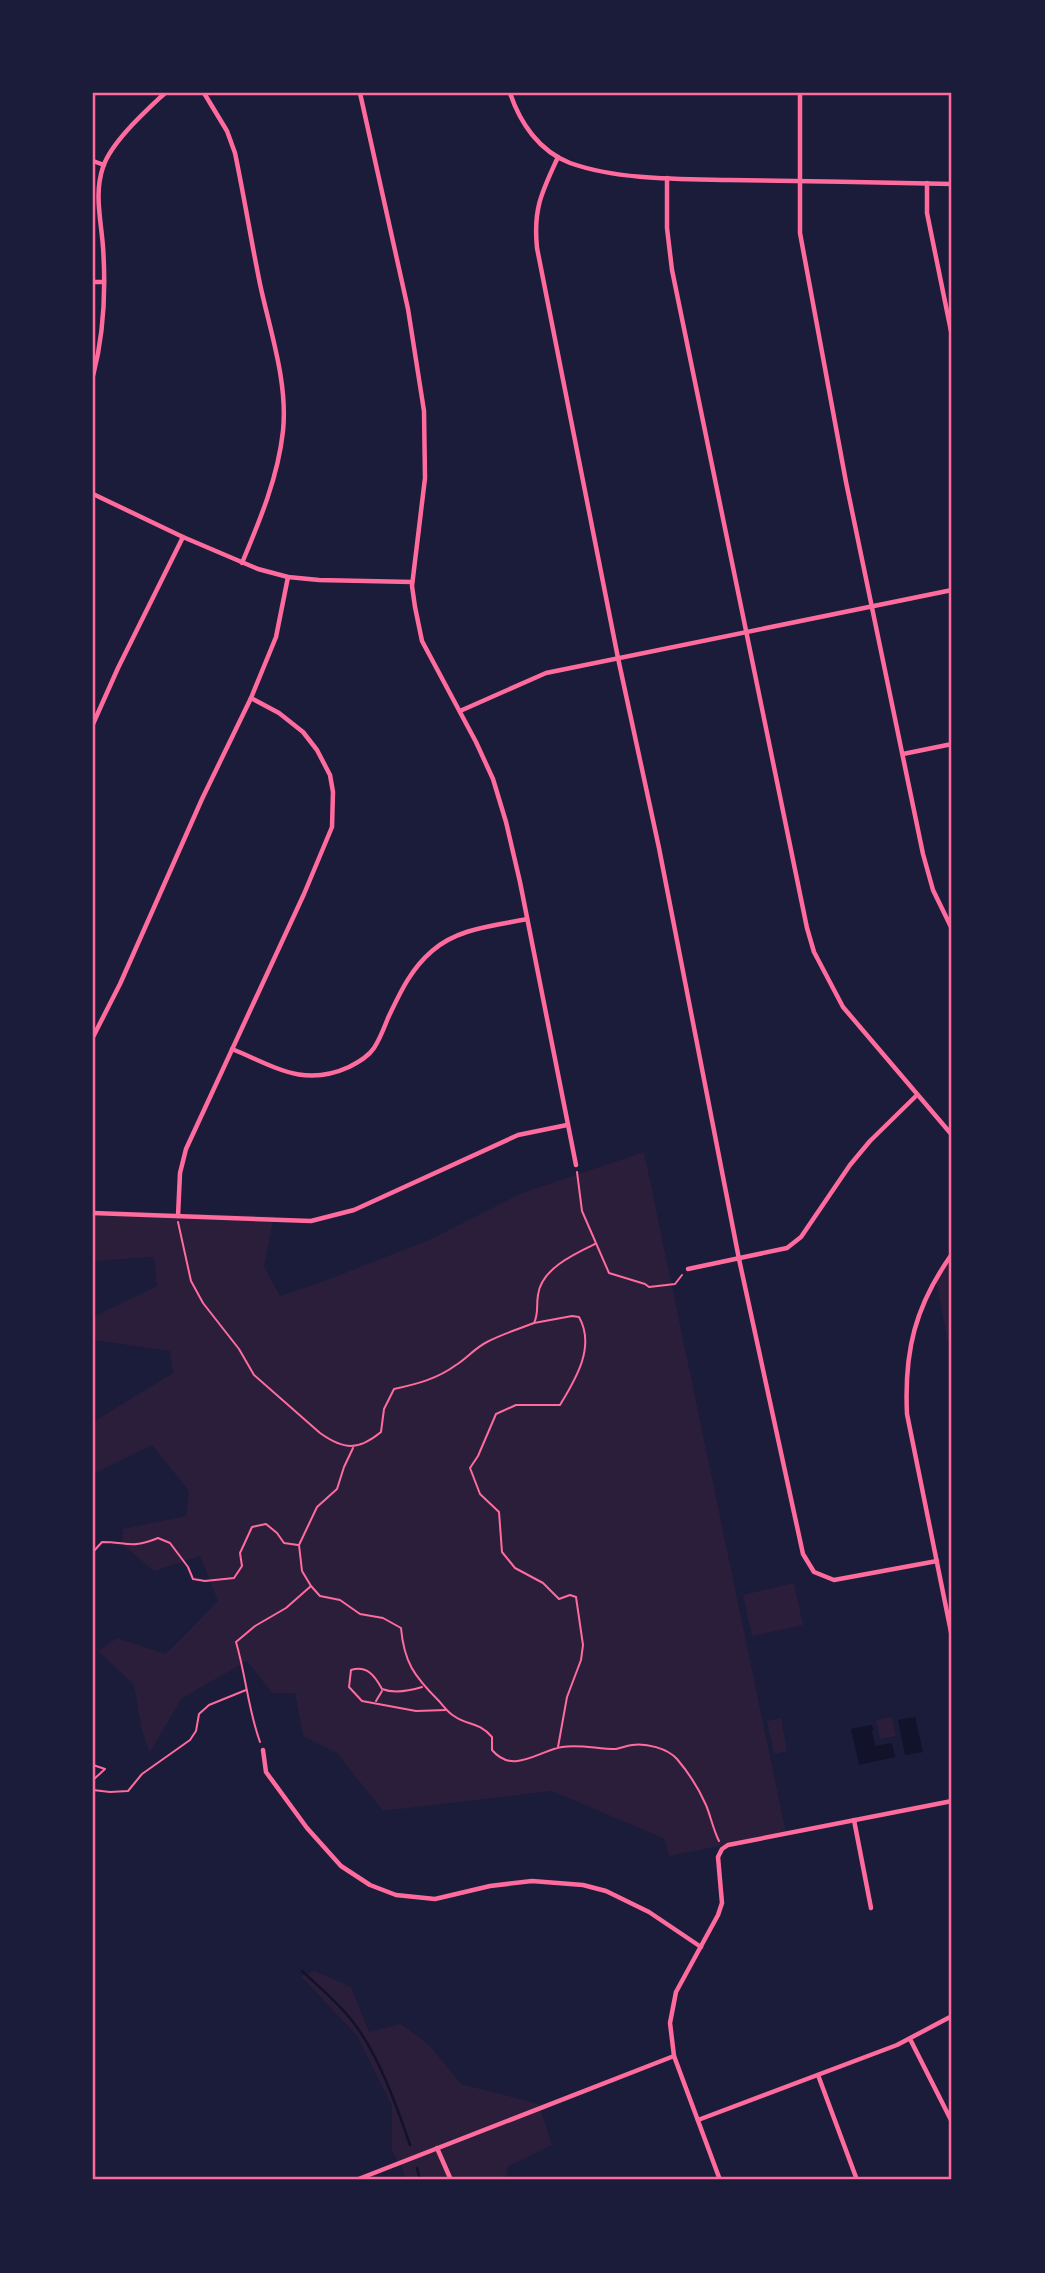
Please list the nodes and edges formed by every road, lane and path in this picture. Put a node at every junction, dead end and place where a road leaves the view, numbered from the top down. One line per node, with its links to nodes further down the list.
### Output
1 (165, 93): 8 (street)
2 (204, 93): 19 (street)
3 (360, 93): 21 (street)
4 (510, 93): 6 (street)
5 (800, 93): 10 (street)
6 (558, 157): 9 (street); 25 (street)
7 (93, 162): 8 (street)
8 (104, 165): 14 (street)
9 (667, 178): 10 (street); 24 (street)
10 (799, 181): 11 (street); 23 (street)
11 (927, 183): 12 (street); 15 (street)
12 (952, 184)
13 (93, 282): 14 (street)
14 (104, 282): 16 (street)
15 (952, 336)
16 (93, 376)
17 (93, 494): 18 (street)
18 (183, 537): 19 (street); 28 (street)
19 (242, 563): 20 (street)
20 (288, 577): 21 (street); 26 (street)
21 (412, 582): 27 (street)
22 (952, 590): 23 (street)
23 (873, 606): 24 (street); 30 (street)
24 (746, 633): 25 (street); 35 (street)
25 (618, 658): 27 (street); 43 (street)
26 (251, 698): 33 (street); 34 (street)
27 (460, 712): 31 (street)
28 (93, 724)
29 (952, 744): 30 (street)
30 (903, 754): 32 (street)
31 (527, 919): 34 (street); 36 (street)
32 (952, 929)
33 (93, 1037)
34 (232, 1049): 40 (street)
35 (917, 1096): 37 (street); 43 (street)
36 (566, 1125): 38 (street); 40 (street)
37 (952, 1135)
38 (576, 1166): 41 (path)
39 (93, 1213): 40 (street)
40 (178, 1216): 46 (path)
41 (595, 1244): 44 (path); 45 (path)
42 (952, 1254): 49 (street)
43 (739, 1259): 44 (street); 49 (street)
44 (688, 1269)
45 (534, 1323): 46 (path); 57 (path)
46 (352, 1448): 47 (path)
47 (299, 1545): 48 (path); 50 (path)
48 (93, 1552)
49 (937, 1561): 51 (street)
50 (311, 1586): 52 (path); 54 (path)
51 (952, 1637)
52 (423, 1686): 53 (path); 56 (path)
53 (382, 1689): 55 (path); 55 (path)
54 (246, 1690): 58 (path); 61 (path)
55 (376, 1702): 56 (path)
56 (447, 1710): 57 (path)
57 (557, 1748): 64 (path)
58 (263, 1749): 66 (street)
59 (93, 1765): 60 (path)
60 (93, 1780)
61 (93, 1790)
62 (952, 1801): 63 (street)
63 (854, 1820): 64 (street); 65 (street)
64 (725, 1846): 66 (street)
65 (871, 1908)
66 (701, 1947): 69 (street)
67 (952, 2016): 68 (street)
68 (910, 2039): 70 (street); 72 (street)
69 (674, 2056): 71 (street); 73 (street)
70 (818, 2075): 71 (street); 77 (street)
71 (698, 2120): 76 (street)
72 (952, 2122)
73 (437, 2148): 74 (street); 75 (street)
74 (356, 2180)
75 (451, 2180)
76 (720, 2180)
77 (857, 2180)

